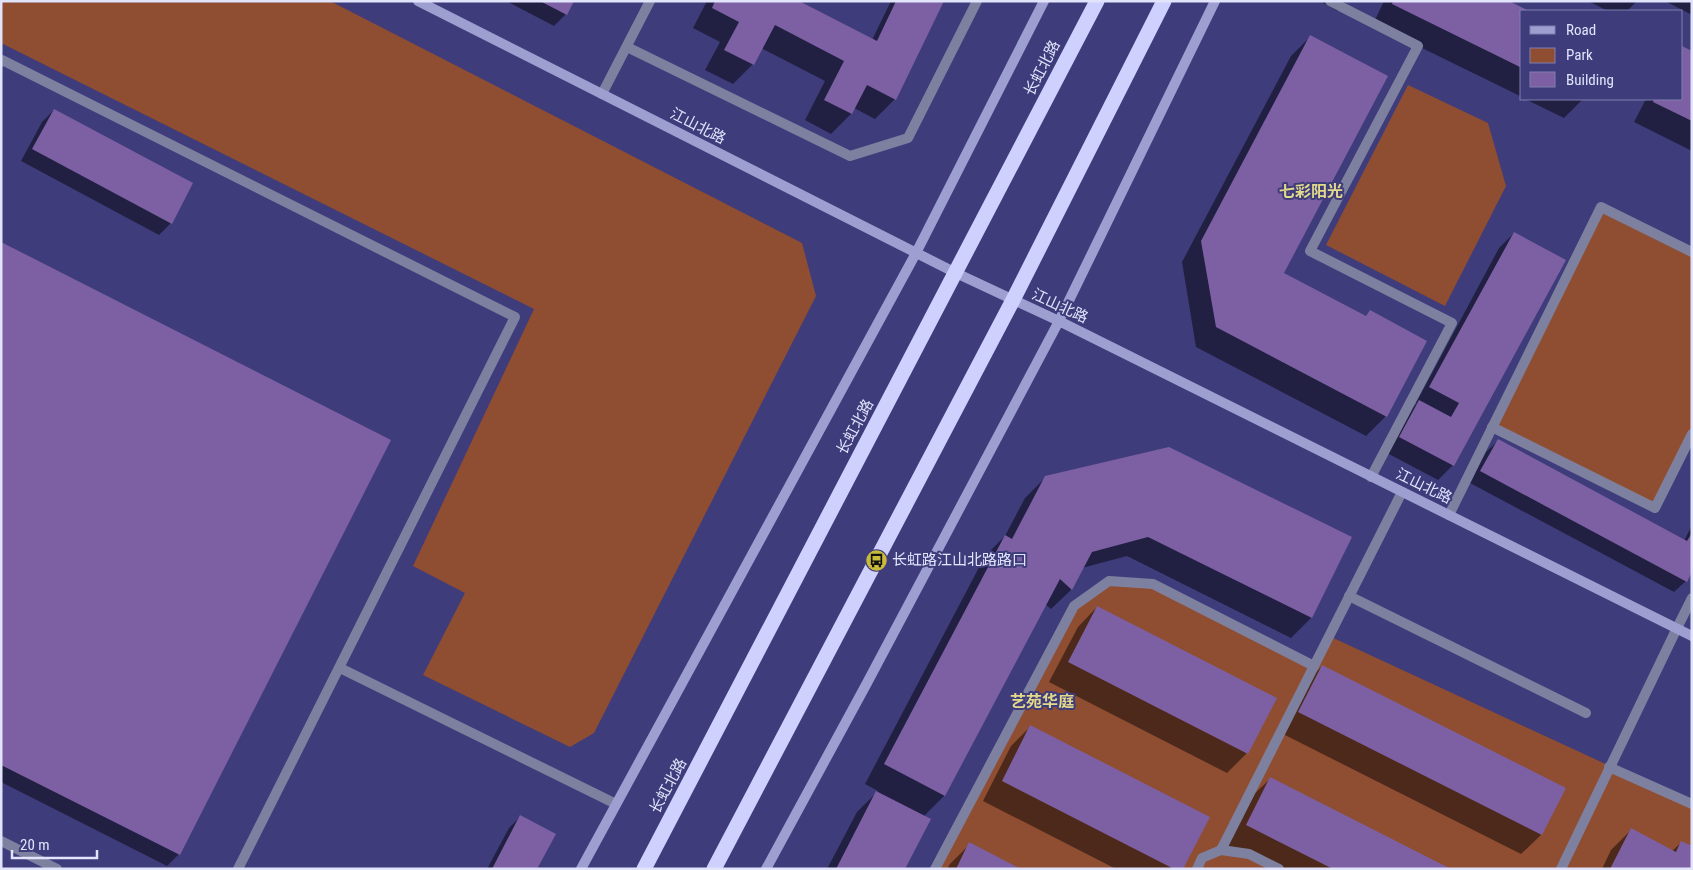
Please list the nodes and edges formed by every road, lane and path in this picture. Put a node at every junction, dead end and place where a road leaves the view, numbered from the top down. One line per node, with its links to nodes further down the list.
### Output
1 (418, 1): 11 (street, 江山北路)
2 (650, 1): 9 (street)
3 (977, 1): 9 (street)
4 (1044, 1): 12 (street)
5 (1097, 1): 14 (highway, 长虹北路)
6 (1164, 1): 15 (highway)
7 (1215, 1): 16 (street)
8 (1330, 1): 19 (street)
9 (626, 47): 11 (street)
10 (1, 62): 27 (street)
11 (602, 94): 12 (street, 江山北路)
12 (916, 252): 14 (street, 江山北路); 30 (street)
13 (1692, 252): 17 (street)
14 (956, 273): 15 (street, 江山北路); 37 (highway, 长虹北路)
15 (1013, 300): 16 (street, 江山北路); 38 (highway)
16 (1059, 321): 19 (street, 江山北路); 39 (street)
17 (1492, 427): 18 (street); 21 (street)
18 (1692, 434)
19 (1371, 477): 20 (street, 江山北路)
20 (1402, 492): 21 (street, 江山北路); 22 (street)
21 (1448, 515): 24 (street, 江山北路)
22 (1349, 596): 26 (street); 28 (street)
23 (1692, 598): 24 (street)
24 (1677, 628): 25 (street, 江山北路); 29 (street)
25 (1692, 636)
26 (1314, 666): 33 (street); 40 (street)
27 (340, 668): 30 (street); 35 (street)
28 (1586, 713)
29 (1610, 767): 31 (street); 43 (street)
30 (616, 804): 36 (street)
31 (1692, 804)
32 (1, 841): 34 (street)
33 (1221, 850): 41 (street); 42 (street)
34 (57, 869)
35 (238, 869)
36 (581, 869)
37 (644, 869)
38 (714, 869)
39 (766, 869)
40 (936, 869)
41 (1197, 869)
42 (1279, 869)
43 (1561, 869)

